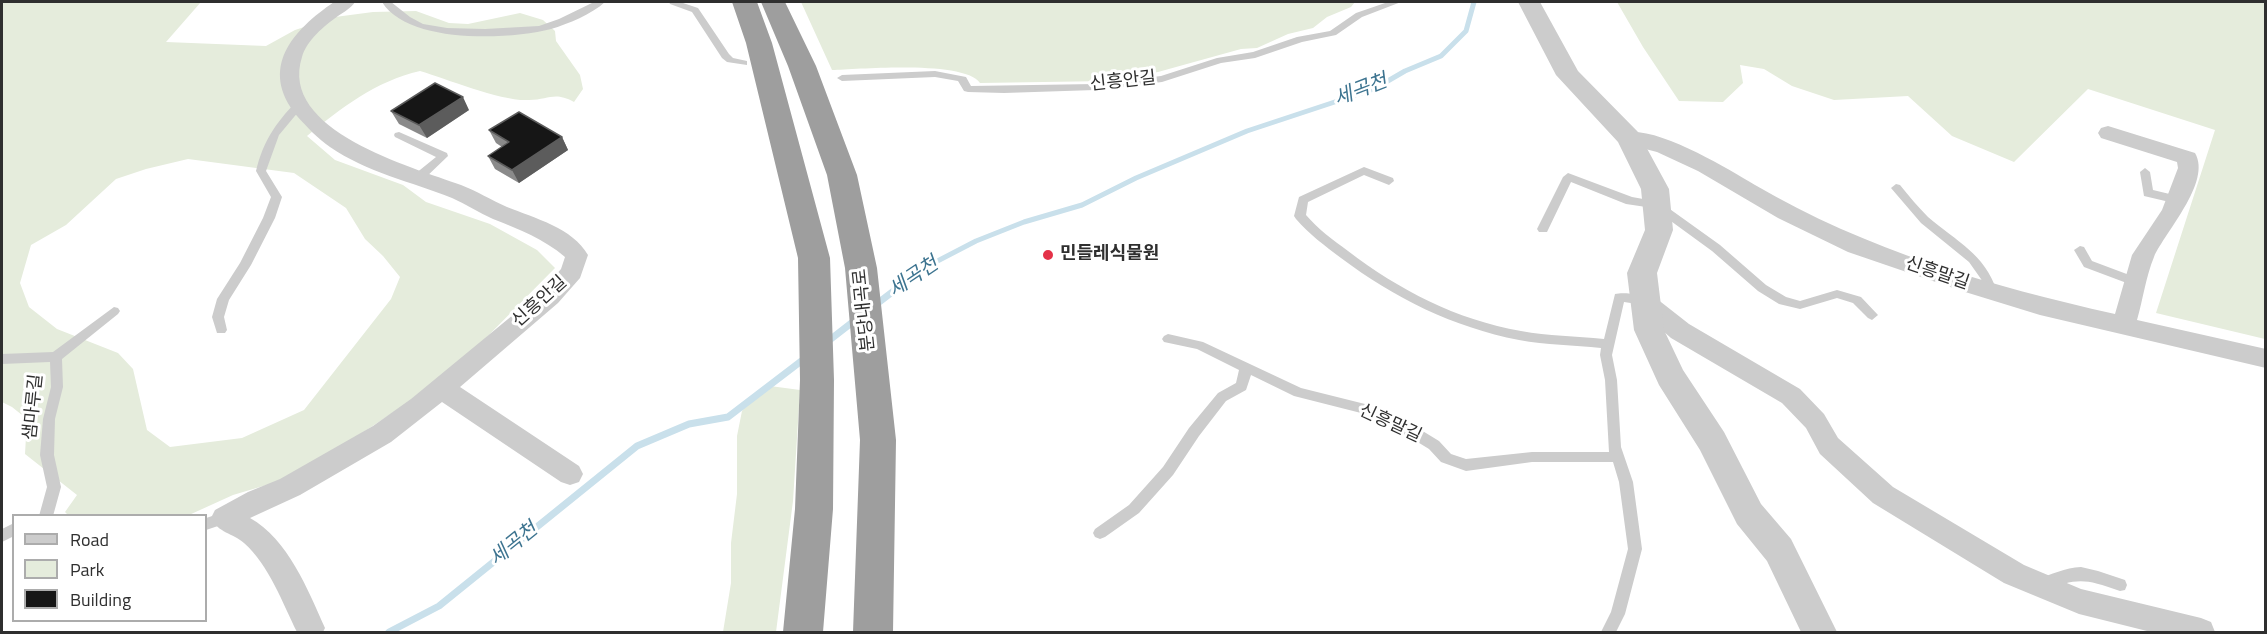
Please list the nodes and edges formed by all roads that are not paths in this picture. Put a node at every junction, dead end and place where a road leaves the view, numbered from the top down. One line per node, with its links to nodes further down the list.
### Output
1 (346, 2): 12 (street, 신흥안길)
2 (386, 2): 3 (lane)
3 (600, 2)
4 (673, 2): 10 (lane)
5 (736, 2): 10 (highway)
6 (744, 2): 10 (highway)
7 (773, 2): 47 (highway, 분당내곡로)
8 (1396, 2): 11 (lane, 신흥안길)
9 (1529, 2): 15 (street)
10 (751, 53): 46 (highway)
11 (842, 78)
12 (299, 105): 17 (street, 신흥안길); 30 (lane)
13 (2108, 133): 20 (street)
14 (399, 135): 17 (lane)
15 (1629, 138): 21 (street); 25 (street, 신흥말길)
16 (2145, 172): 20 (lane)
17 (419, 177): 37 (street, 신흥안길)
18 (1389, 182): 32 (lane)
19 (1896, 188): 25 (lane)
20 (2178, 200): 24 (street)
21 (1656, 205): 22 (lane); 26 (street); 28 (lane)
22 (1543, 229)
23 (2080, 250): 24 (lane)
24 (2136, 282): 29 (street)
25 (1991, 291): 29 (street, 신흥말길)
26 (1644, 301): 32 (lane); 43 (street); 49 (street)
27 (114, 311): 33 (lane)
28 (1872, 315)
29 (2124, 324): 35 (street, 신흥말길)
30 (221, 330)
31 (1168, 339): 36 (lane, 신흥말길)
32 (1609, 344): 38 (lane)
33 (56, 357): 34 (lane, 샘마루길); 40 (lane, 샘마루길)
34 (2, 359)
35 (2265, 359)
36 (1246, 368): 38 (lane, 신흥말길); 42 (lane)
37 (441, 388): 39 (street); 41 (street, 신흥안길)
38 (1617, 457): 48 (lane)
39 (570, 474)
40 (47, 514)
41 (215, 521): 45 (street)
42 (1100, 533)
43 (2041, 585): 44 (lane); 50 (street)
44 (2120, 585)
45 (310, 628)
46 (803, 633)
47 (873, 633)
48 (1608, 633)
49 (1819, 633)
50 (2201, 633)

